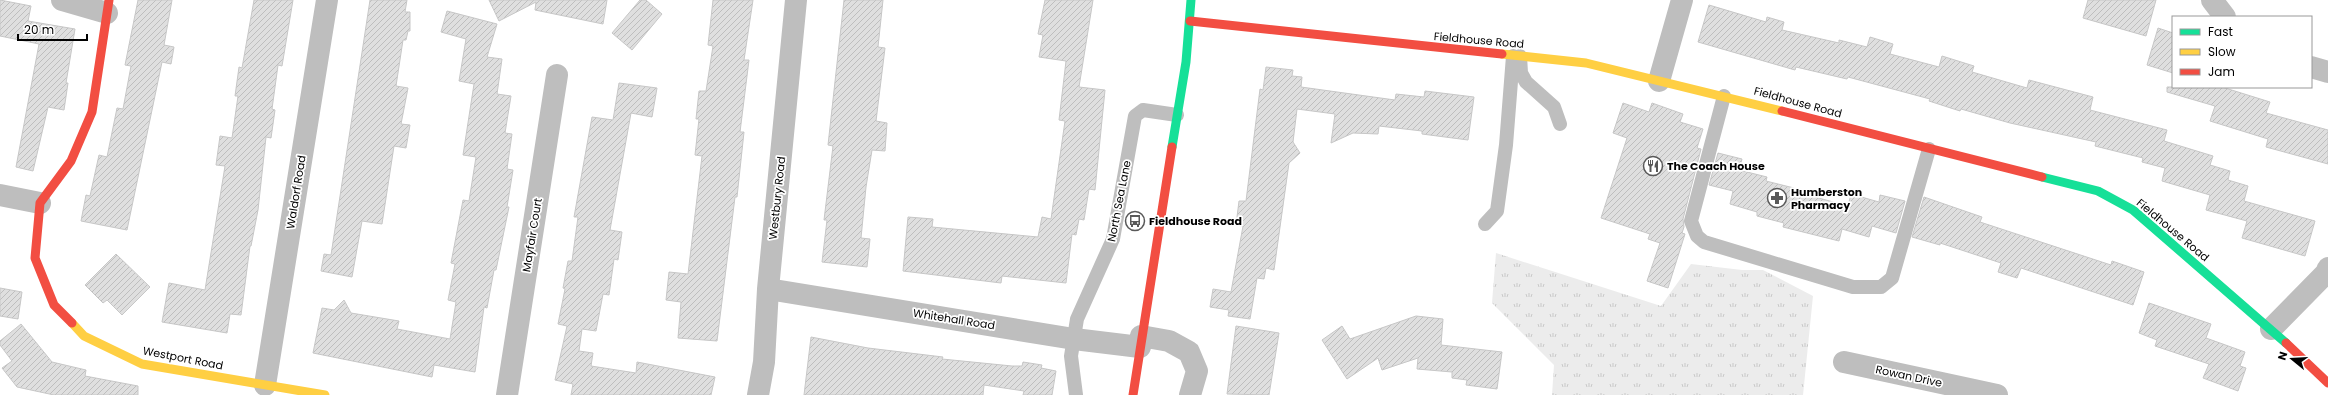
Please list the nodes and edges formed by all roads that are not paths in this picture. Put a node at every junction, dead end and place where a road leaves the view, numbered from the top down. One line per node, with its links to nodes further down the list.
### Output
1 (62, 0): 7 (street)
2 (327, 0): 29 (street, Waldorf Road)
3 (796, 0): 23 (street, Westbury Road)
4 (1191, 0): 9 (street)
5 (1682, 0): 14 (street)
6 (2212, 0): 8 (street)
7 (108, 6): 20 (street)
8 (2224, 16)
9 (1190, 22): 10 (street, Fieldhouse Road); 16 (street)
10 (1516, 56): 14 (street, Fieldhouse Road); 17 (lane); 21 (lane)
11 (2312, 67): 12 (street)
12 (2328, 72)
13 (557, 76): 31 (street, Mayfair Court)
14 (1659, 81): 15 (street, Fieldhouse Road)
15 (1724, 96): 18 (street, Fieldhouse Road); 18 (lane)
16 (1178, 115): 25 (lane, North Sea Lane); 26 (street)
17 (1560, 124)
18 (1929, 149): 24 (street, Fieldhouse Road)
19 (0, 195): 20 (street)
20 (40, 203): 29 (street, Westport Road)
21 (1486, 224)
22 (2328, 268): 24 (street)
23 (768, 289): 25 (street, Whitehall Road); 32 (street, Westbury Road)
24 (2271, 329): 28 (street, Fieldhouse Road)
25 (1074, 339): 26 (street, Whitehall Road); 33 (lane, North Sea Lane)
26 (1140, 341): 34 (street); 35 (street)
27 (1844, 362): 36 (street, Rowan Drive)
28 (2328, 383)
29 (265, 385): 30 (street, Westport Road)
30 (325, 395)
31 (508, 395)
32 (758, 395)
33 (1076, 395)
34 (1133, 395)
35 (1190, 395)
36 (1997, 395)

